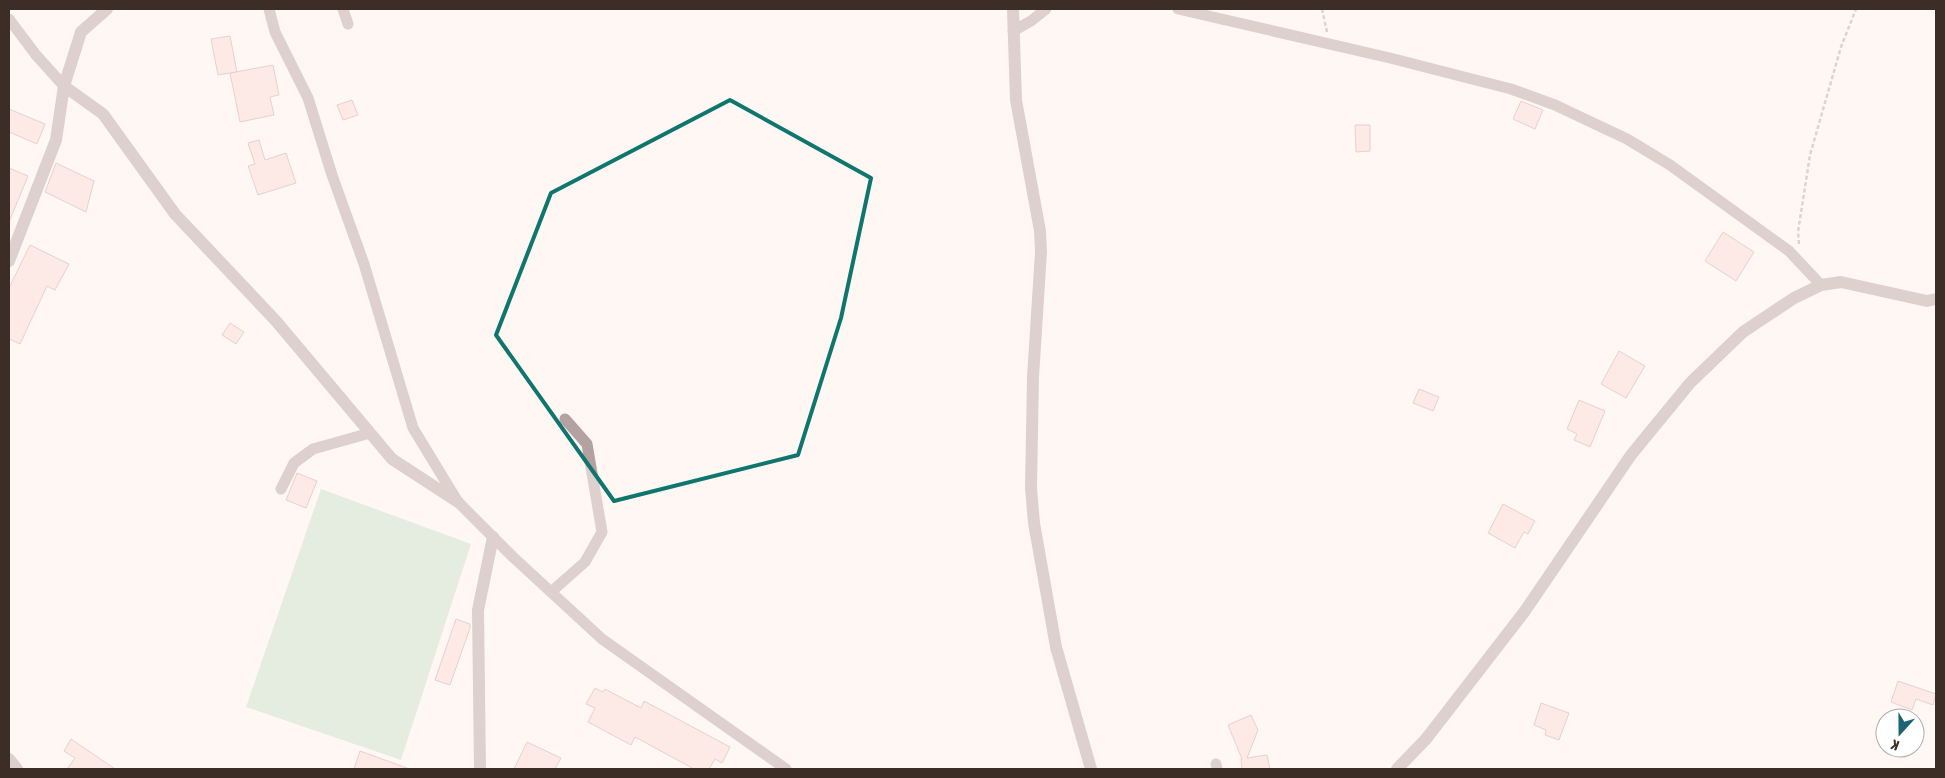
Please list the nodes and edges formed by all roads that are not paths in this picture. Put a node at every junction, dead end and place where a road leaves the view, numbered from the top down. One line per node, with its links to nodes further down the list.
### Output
1 (107, 9): 10 (street)
2 (269, 9): 17 (street)
3 (343, 9): 8 (street)
4 (1013, 9): 9 (street)
5 (1046, 9): 9 (street)
6 (1178, 9): 12 (street)
7 (9, 19): 10 (street)
8 (348, 24)
9 (1013, 31): 24 (street)
10 (64, 86): 11 (street); 15 (street)
11 (9, 261)
12 (1821, 285): 13 (street); 25 (street)
13 (1933, 301)
14 (566, 419): 19 (street)
15 (370, 432): 16 (street); 17 (street)
16 (281, 489)
17 (458, 502): 18 (street)
18 (493, 536): 19 (street); 22 (street)
19 (551, 592): 23 (street)
20 (9, 759): 21 (street)
21 (17, 769)
22 (480, 769)
23 (786, 769)
24 (1091, 769)
25 (1397, 769)

